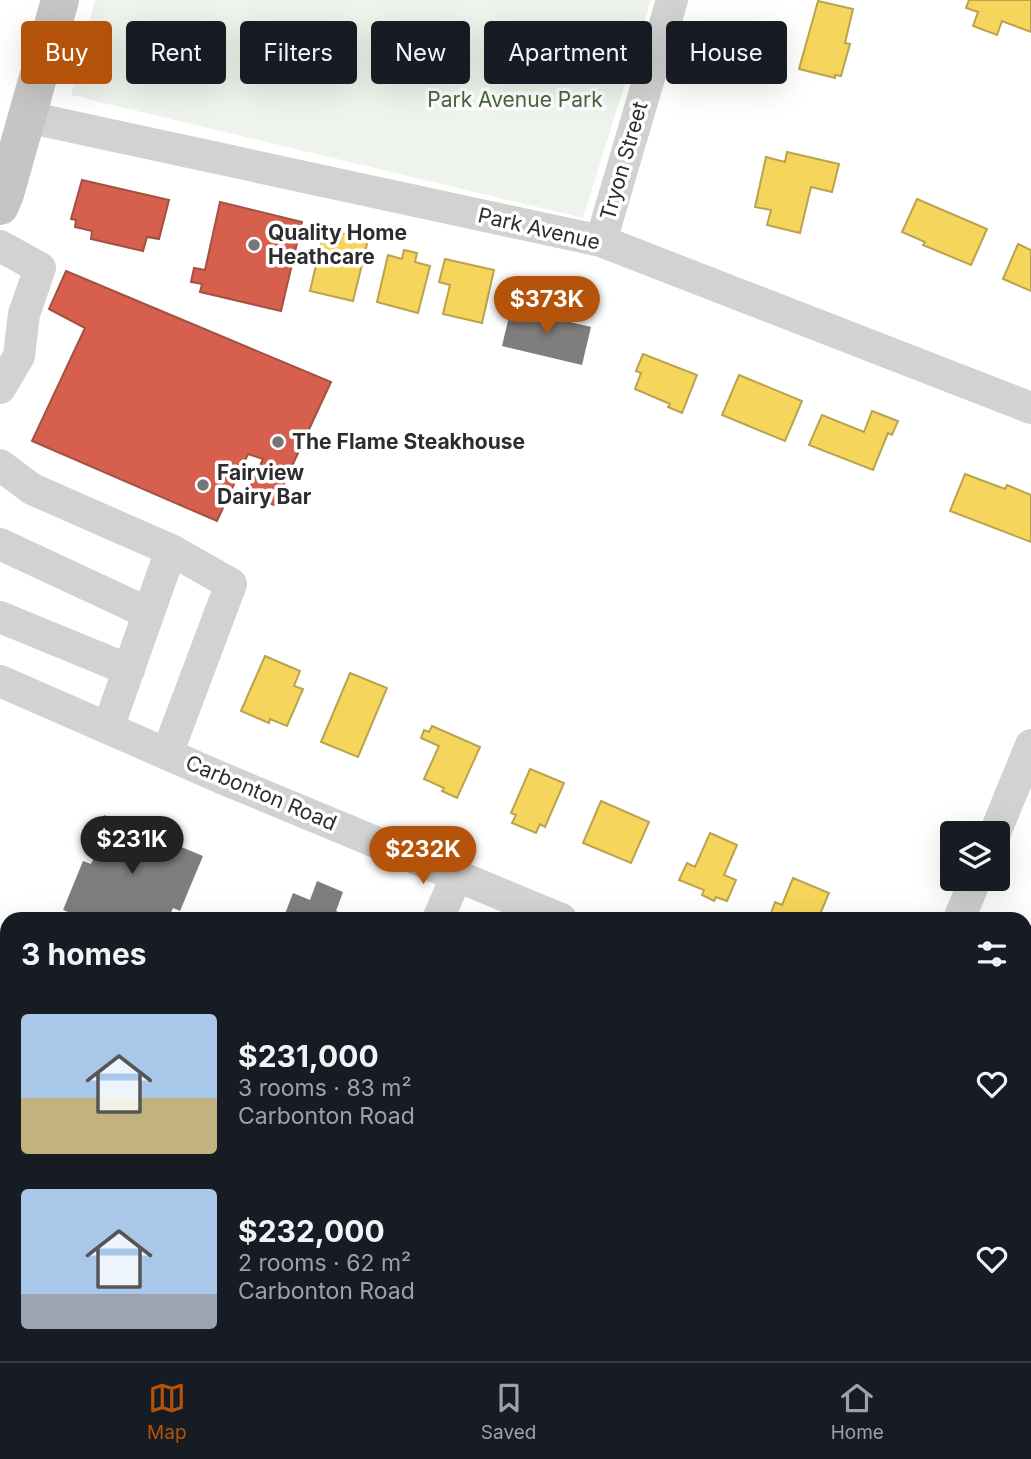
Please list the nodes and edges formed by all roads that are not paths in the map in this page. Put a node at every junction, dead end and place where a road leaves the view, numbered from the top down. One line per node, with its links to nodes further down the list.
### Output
1 (60, 0): 3 (main road)
2 (672, 0): 5 (street, Tryon Street)
3 (27, 117): 4 (main road); 5 (street, Park Avenue)
4 (0, 206)
5 (600, 241): 8 (street, Park Avenue)
6 (0, 246): 7 (street)
7 (0, 388)
8 (1031, 408)
9 (0, 465): 11 (street)
10 (0, 544): 12 (street)
11 (170, 550): 12 (street); 18 (street)
12 (148, 613): 14 (street)
13 (0, 617): 14 (street)
14 (129, 670): 16 (street)
15 (0, 681): 16 (street, Carbonton Road)
16 (108, 728): 18 (street, Carbonton Road)
17 (1031, 745): 19 (street)
18 (167, 754): 20 (street, Carbonton Road)
19 (1000, 821)
20 (457, 875): 22 (street); 23 (street, Carbonton Road)
21 (971, 891): 24 (street)
22 (441, 912)
23 (544, 912)
24 (962, 912)

